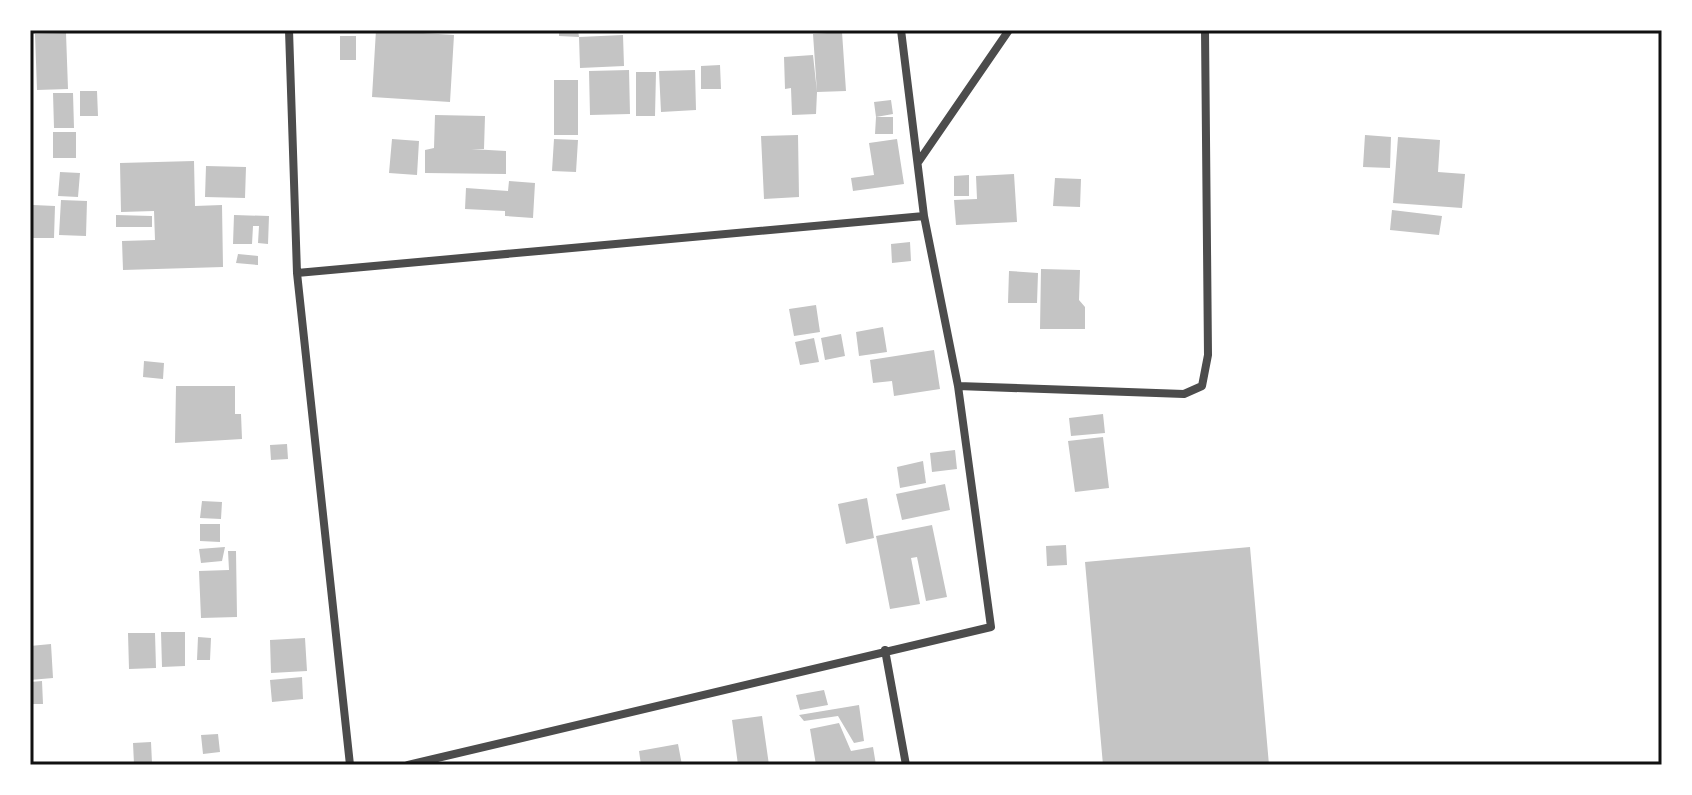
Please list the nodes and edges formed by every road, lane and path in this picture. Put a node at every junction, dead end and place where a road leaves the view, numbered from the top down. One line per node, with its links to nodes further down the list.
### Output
1 (289, 30): 7 (street)
2 (901, 30): 5 (street)
3 (1009, 30): 5 (street)
4 (1205, 30): 8 (street)
5 (918, 162): 6 (street)
6 (924, 216): 7 (street); 8 (street)
7 (297, 273): 10 (street)
8 (958, 386): 9 (street)
9 (885, 650): 11 (street); 12 (street)
10 (350, 765)
11 (408, 765)
12 (906, 765)

